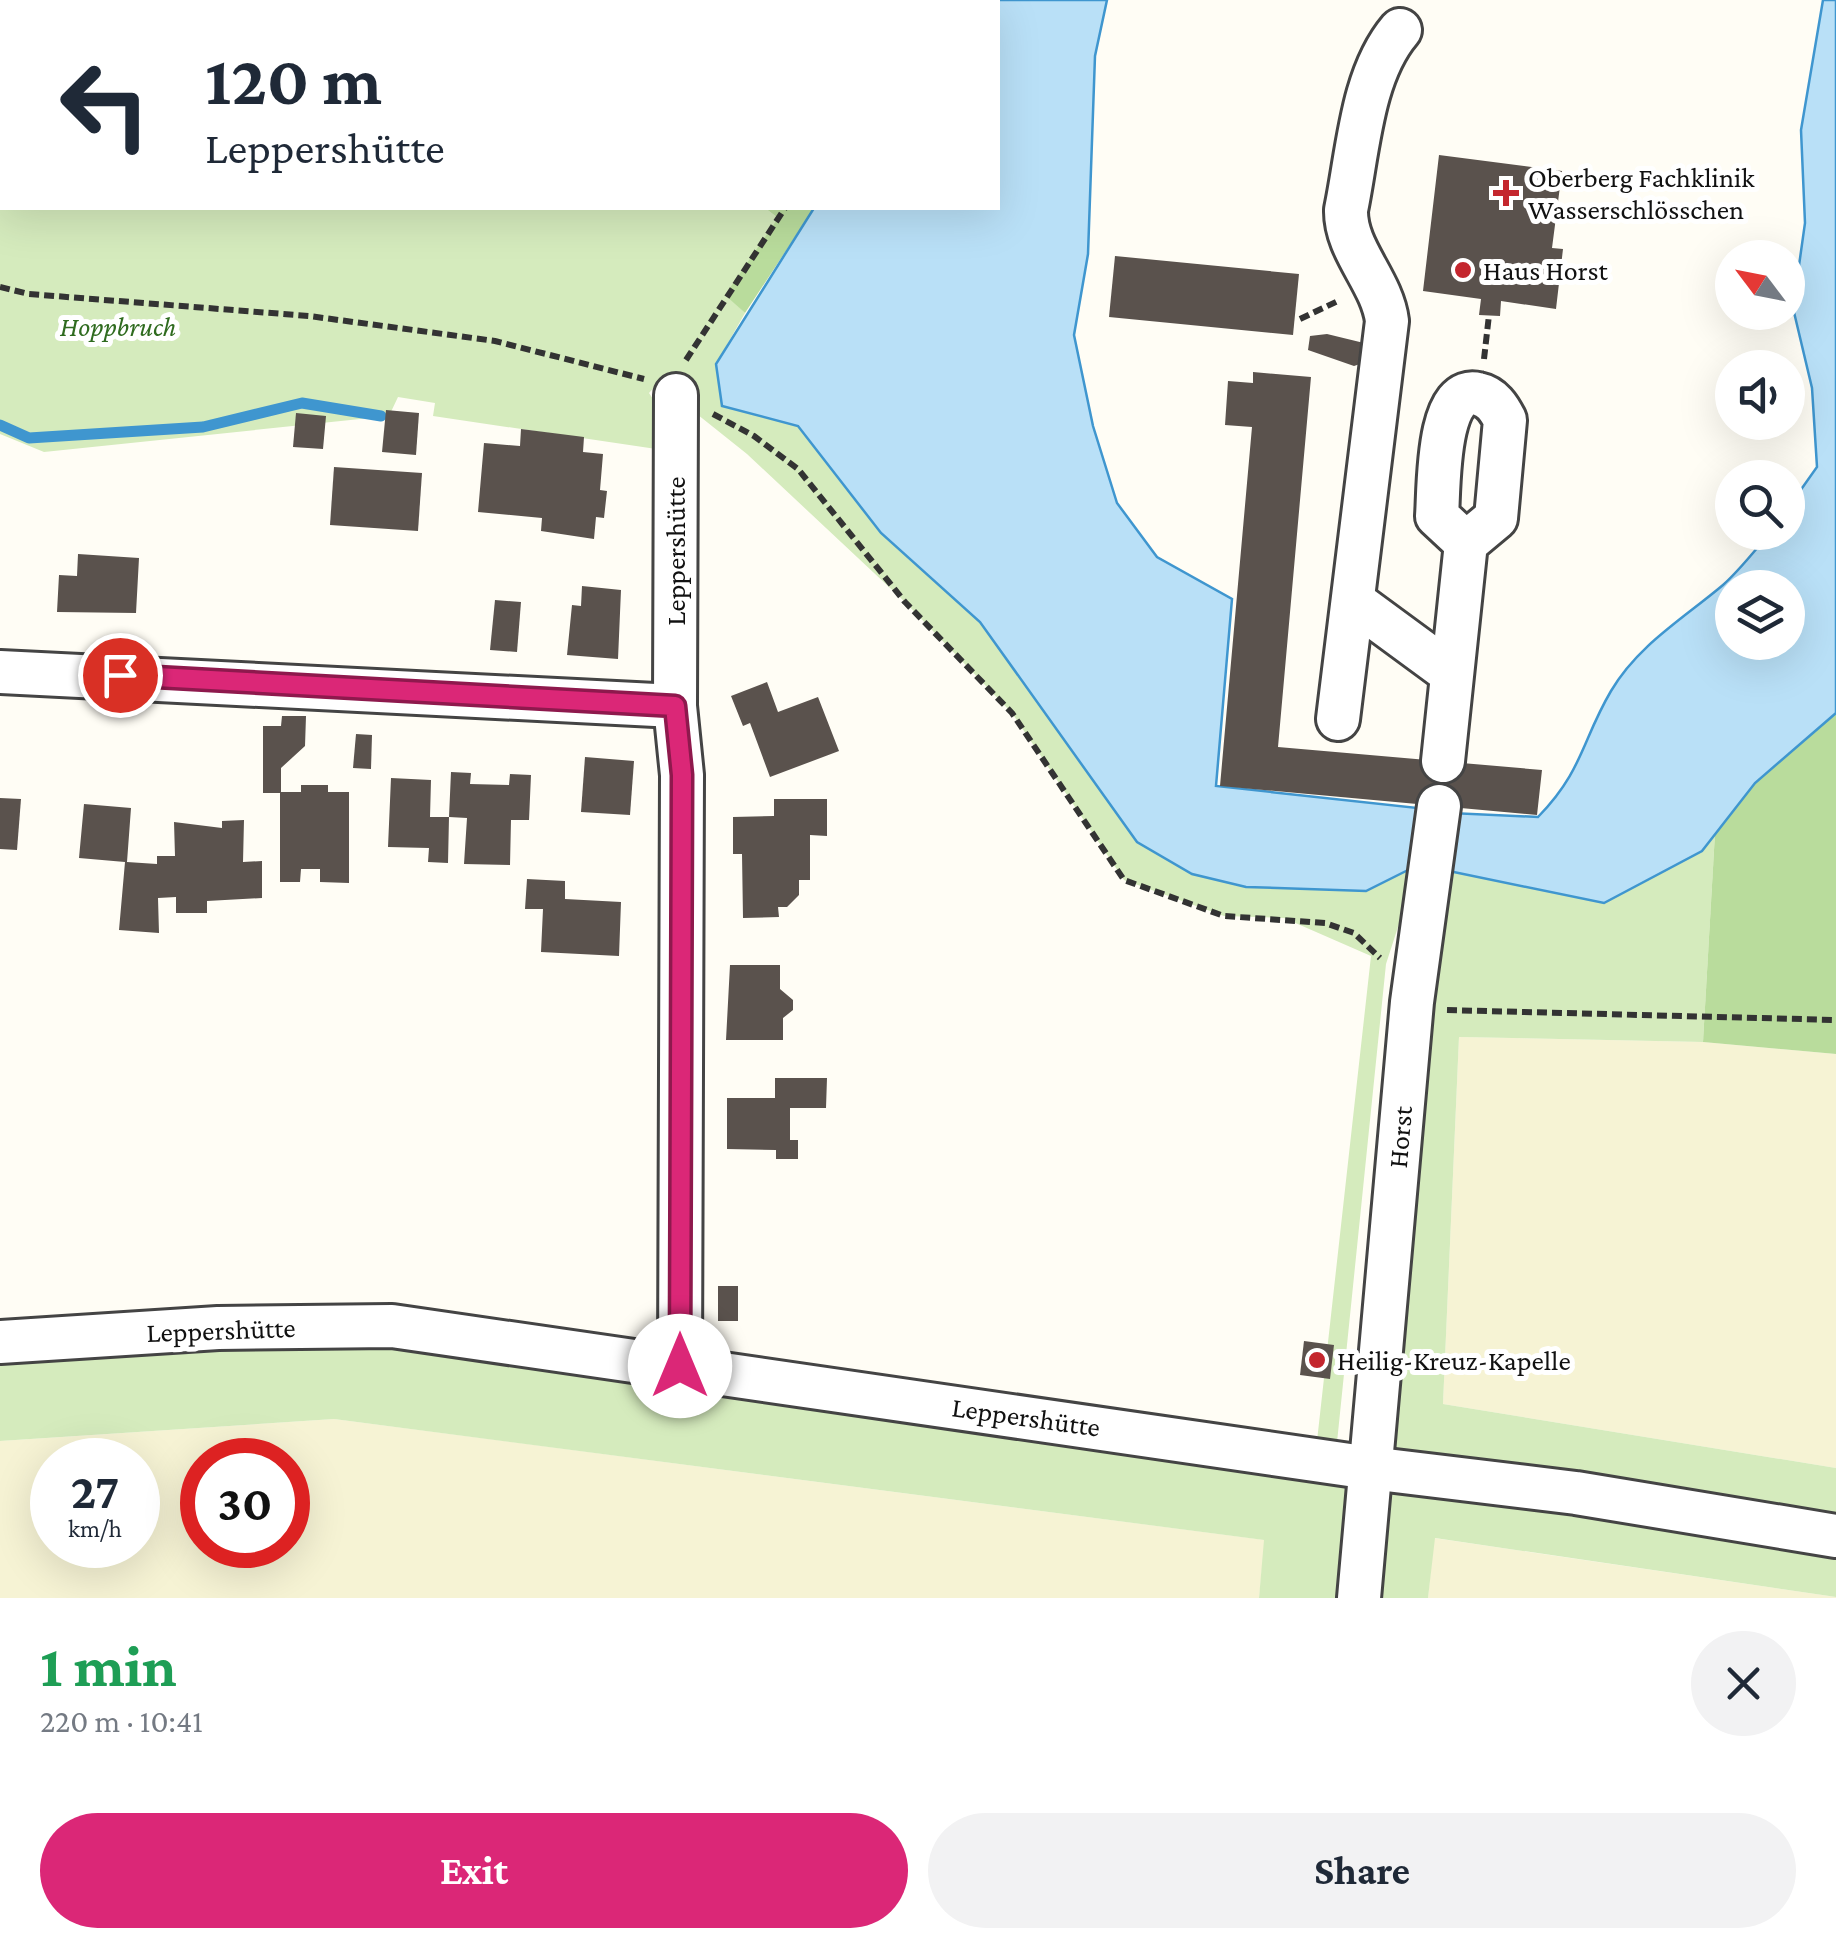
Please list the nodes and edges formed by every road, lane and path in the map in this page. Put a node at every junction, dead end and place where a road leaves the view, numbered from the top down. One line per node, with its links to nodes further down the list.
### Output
1 (1400, 30): 8 (street)
2 (784, 210): 6 (path)
3 (0, 287): 6 (path)
4 (1489, 315): 5 (path)
5 (1484, 358)
6 (676, 395): 11 (street, Leppershütte); 15 (path)
7 (1466, 543): 10 (street)
8 (1353, 601): 10 (street); 12 (street)
9 (0, 672): 11 (street)
10 (1450, 672): 13 (street)
11 (675, 706): 18 (street, Leppershütte)
12 (1338, 720)
13 (1443, 761)
14 (1439, 806): 15 (street, Horst)
15 (1412, 1002): 16 (path); 19 (street, Horst)
16 (1836, 1020)
17 (0, 1342): 18 (street, Leppershütte)
18 (680, 1366): 19 (street, Leppershütte)
19 (1372, 1468): 20 (street, Leppershütte); 21 (street, Horst)
20 (1836, 1536)
21 (1359, 1598)

